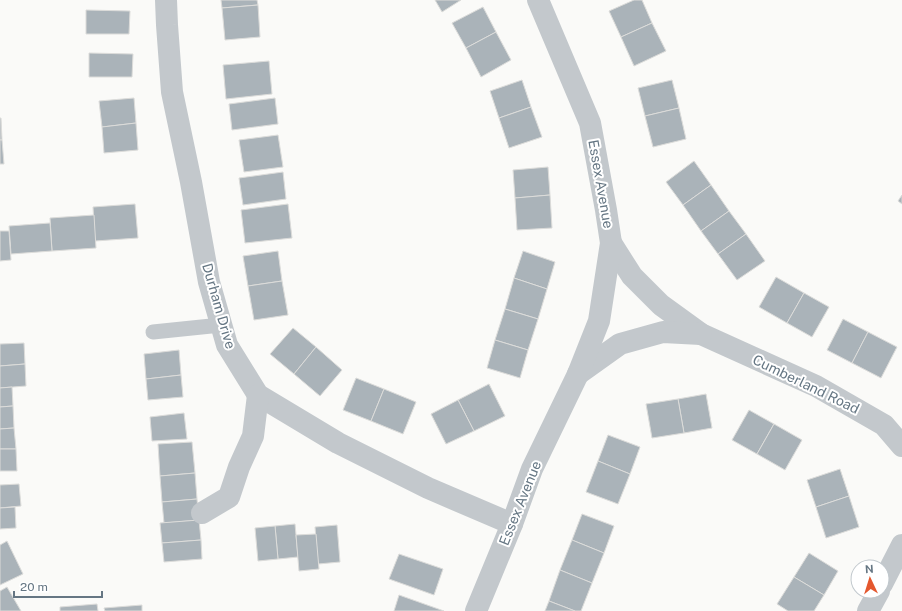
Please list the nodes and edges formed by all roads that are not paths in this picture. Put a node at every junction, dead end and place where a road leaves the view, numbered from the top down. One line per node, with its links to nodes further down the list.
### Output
1 (166, 0): 4 (street, Durham Drive)
2 (538, 0): 3 (street, Essex Avenue)
3 (611, 243): 6 (street, Cumberland Road); 8 (street, Essex Avenue)
4 (221, 325): 5 (lane); 9 (street, Durham Drive)
5 (153, 332)
6 (702, 334): 7 (street, Cumberland Road); 10 (street, Cumberland Road)
7 (620, 344): 8 (street, Essex Avenue)
8 (578, 374): 12 (street, Essex Avenue)
9 (258, 395): 11 (street); 12 (street, Durham Drive)
10 (902, 446)
11 (202, 512)
12 (512, 524): 16 (street, Essex Avenue)
13 (902, 544): 14 (street)
14 (890, 568)
15 (874, 599): 17 (street)
16 (476, 611)
17 (868, 611)

